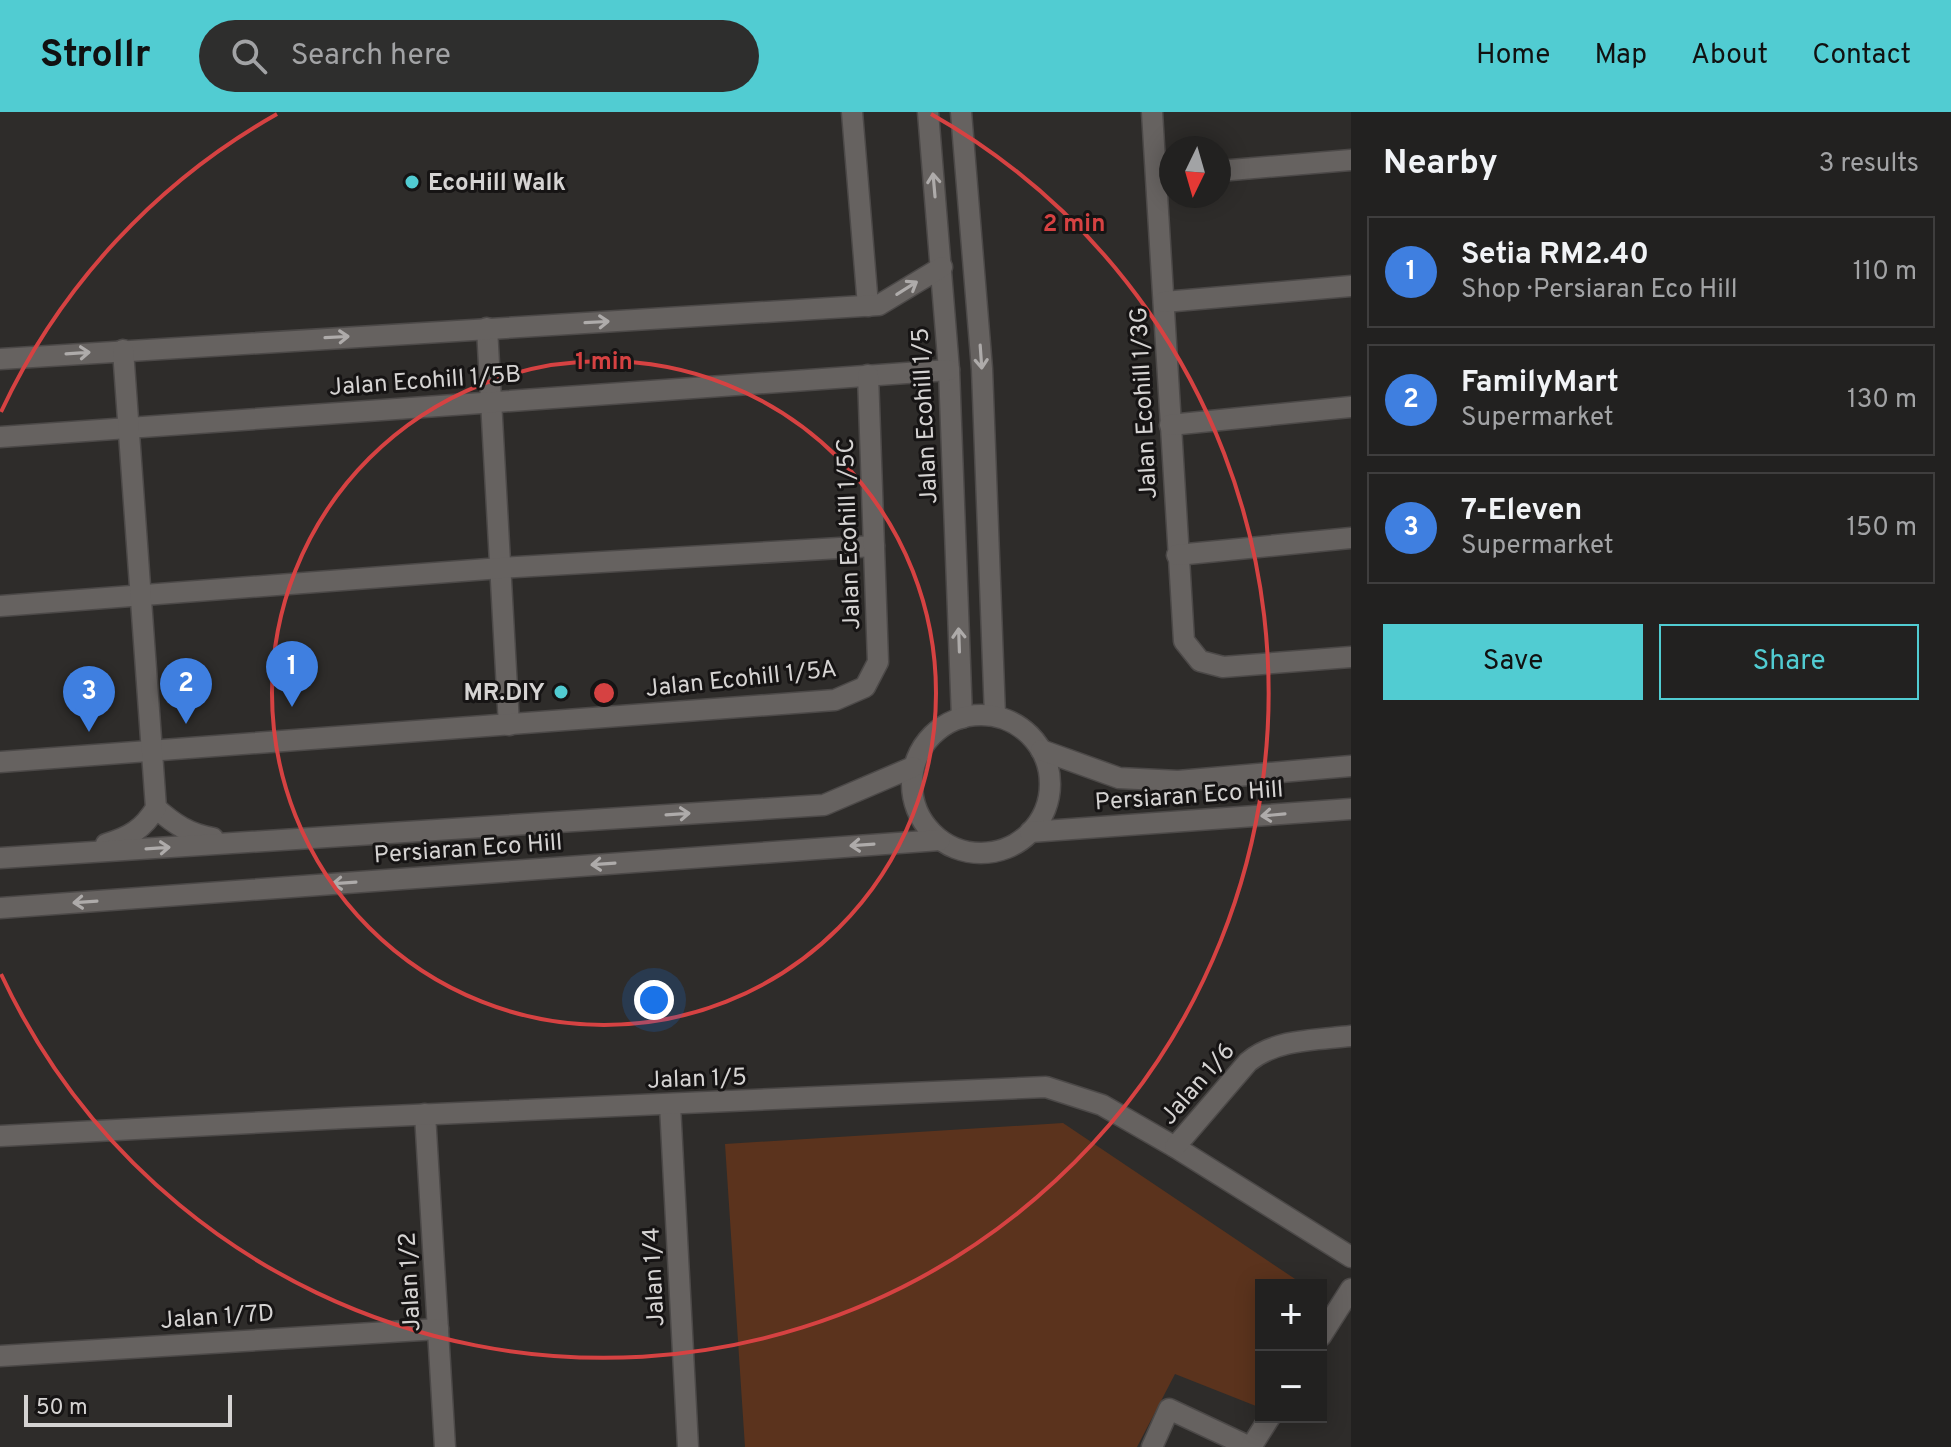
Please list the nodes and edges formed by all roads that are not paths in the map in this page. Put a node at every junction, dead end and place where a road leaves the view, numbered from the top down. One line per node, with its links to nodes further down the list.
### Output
1 (852, 112): 12 (street)
2 (928, 112): 9 (street, Jalan Ecohill 1/5, one-way to 2)
3 (961, 112): 31 (street, one-way to 31)
4 (1152, 112): 5 (street, Jalan Ecohill 1/3G)
5 (1159, 149)
6 (1351, 160): 7 (street)
7 (1231, 170)
8 (1164, 208): 11 (street, Jalan Ecohill 1/3G)
9 (942, 267): 12 (street, one-way to 9); 16 (street, Jalan Ecohill 1/5)
10 (1351, 286): 11 (street)
11 (1164, 302): 20 (street, Jalan Ecohill 1/3G)
12 (868, 306): 13 (street, one-way to 12)
13 (487, 328): 14 (street, one-way to 13); 18 (street)
14 (123, 350): 15 (street, one-way to 14); 21 (street)
15 (0, 359)
16 (949, 370): 17 (street, Jalan Ecohill 1/5B); 32 (street, Jalan Ecohill 1/5, one-way to 16)
17 (868, 375): 18 (street, Jalan Ecohill 1/5B); 24 (street, Jalan Ecohill 1/5C)
18 (491, 402): 21 (street, Jalan Ecohill 1/5B); 26 (street)
19 (1351, 407): 20 (street)
20 (1170, 425): 25 (street, Jalan Ecohill 1/3G)
21 (129, 428): 22 (street, Jalan Ecohill 1/5B); 27 (street)
22 (0, 437)
23 (1351, 538): 25 (street)
24 (874, 546): 26 (street); 30 (street, Jalan Ecohill 1/5C)
25 (1177, 555): 29 (street, Jalan Ecohill 1/3G)
26 (501, 568): 27 (street); 33 (street)
27 (139, 594): 28 (street); 34 (street)
28 (0, 606)
29 (1351, 657)
30 (865, 687): 33 (street, Jalan Ecohill 1/5A)
31 (995, 716): 32 (street); 35 (street)
32 (962, 718): 38 (street)
33 (509, 725): 34 (street, Jalan Ecohill 1/5A)
34 (150, 750): 36 (street, Jalan Ecohill 1/5A); 39 (street)
35 (1041, 750): 37 (street); 41 (street)
36 (0, 762)
37 (1351, 766)
38 (913, 767): 42 (street); 43 (street, Persiaran Eco Hill, one-way to 38)
39 (156, 808): 43 (street); 44 (street)
40 (1351, 809): 41 (street, Persiaran Eco Hill, one-way to 41)
41 (1030, 832): 42 (street, Persiaran Eco Hill)
42 (940, 840): 46 (street, Persiaran Eco Hill, one-way to 46)
43 (237, 843): 44 (street, Persiaran Eco Hill, one-way to 43)
44 (80, 853): 45 (street, Persiaran Eco Hill)
45 (0, 858)
46 (0, 908)
47 (1351, 1036): 51 (street, Jalan 1/6)
48 (670, 1105): 49 (street, Jalan 1/5); 51 (street, Jalan 1/5); 59 (street, Jalan 1/4)
49 (425, 1114): 50 (street, Jalan 1/5); 55 (street, Jalan 1/2)
50 (0, 1136)
51 (1175, 1147): 52 (street, Jalan 1/5)
52 (1351, 1257)
53 (1351, 1289): 54 (street)
54 (1327, 1327)
55 (438, 1329): 56 (street, Jalan 1/7D); 58 (street, Jalan 1/2)
56 (0, 1356)
57 (1266, 1423): 61 (street)
58 (445, 1447)
59 (688, 1447)
60 (1152, 1447): 61 (street)
61 (1250, 1447)

